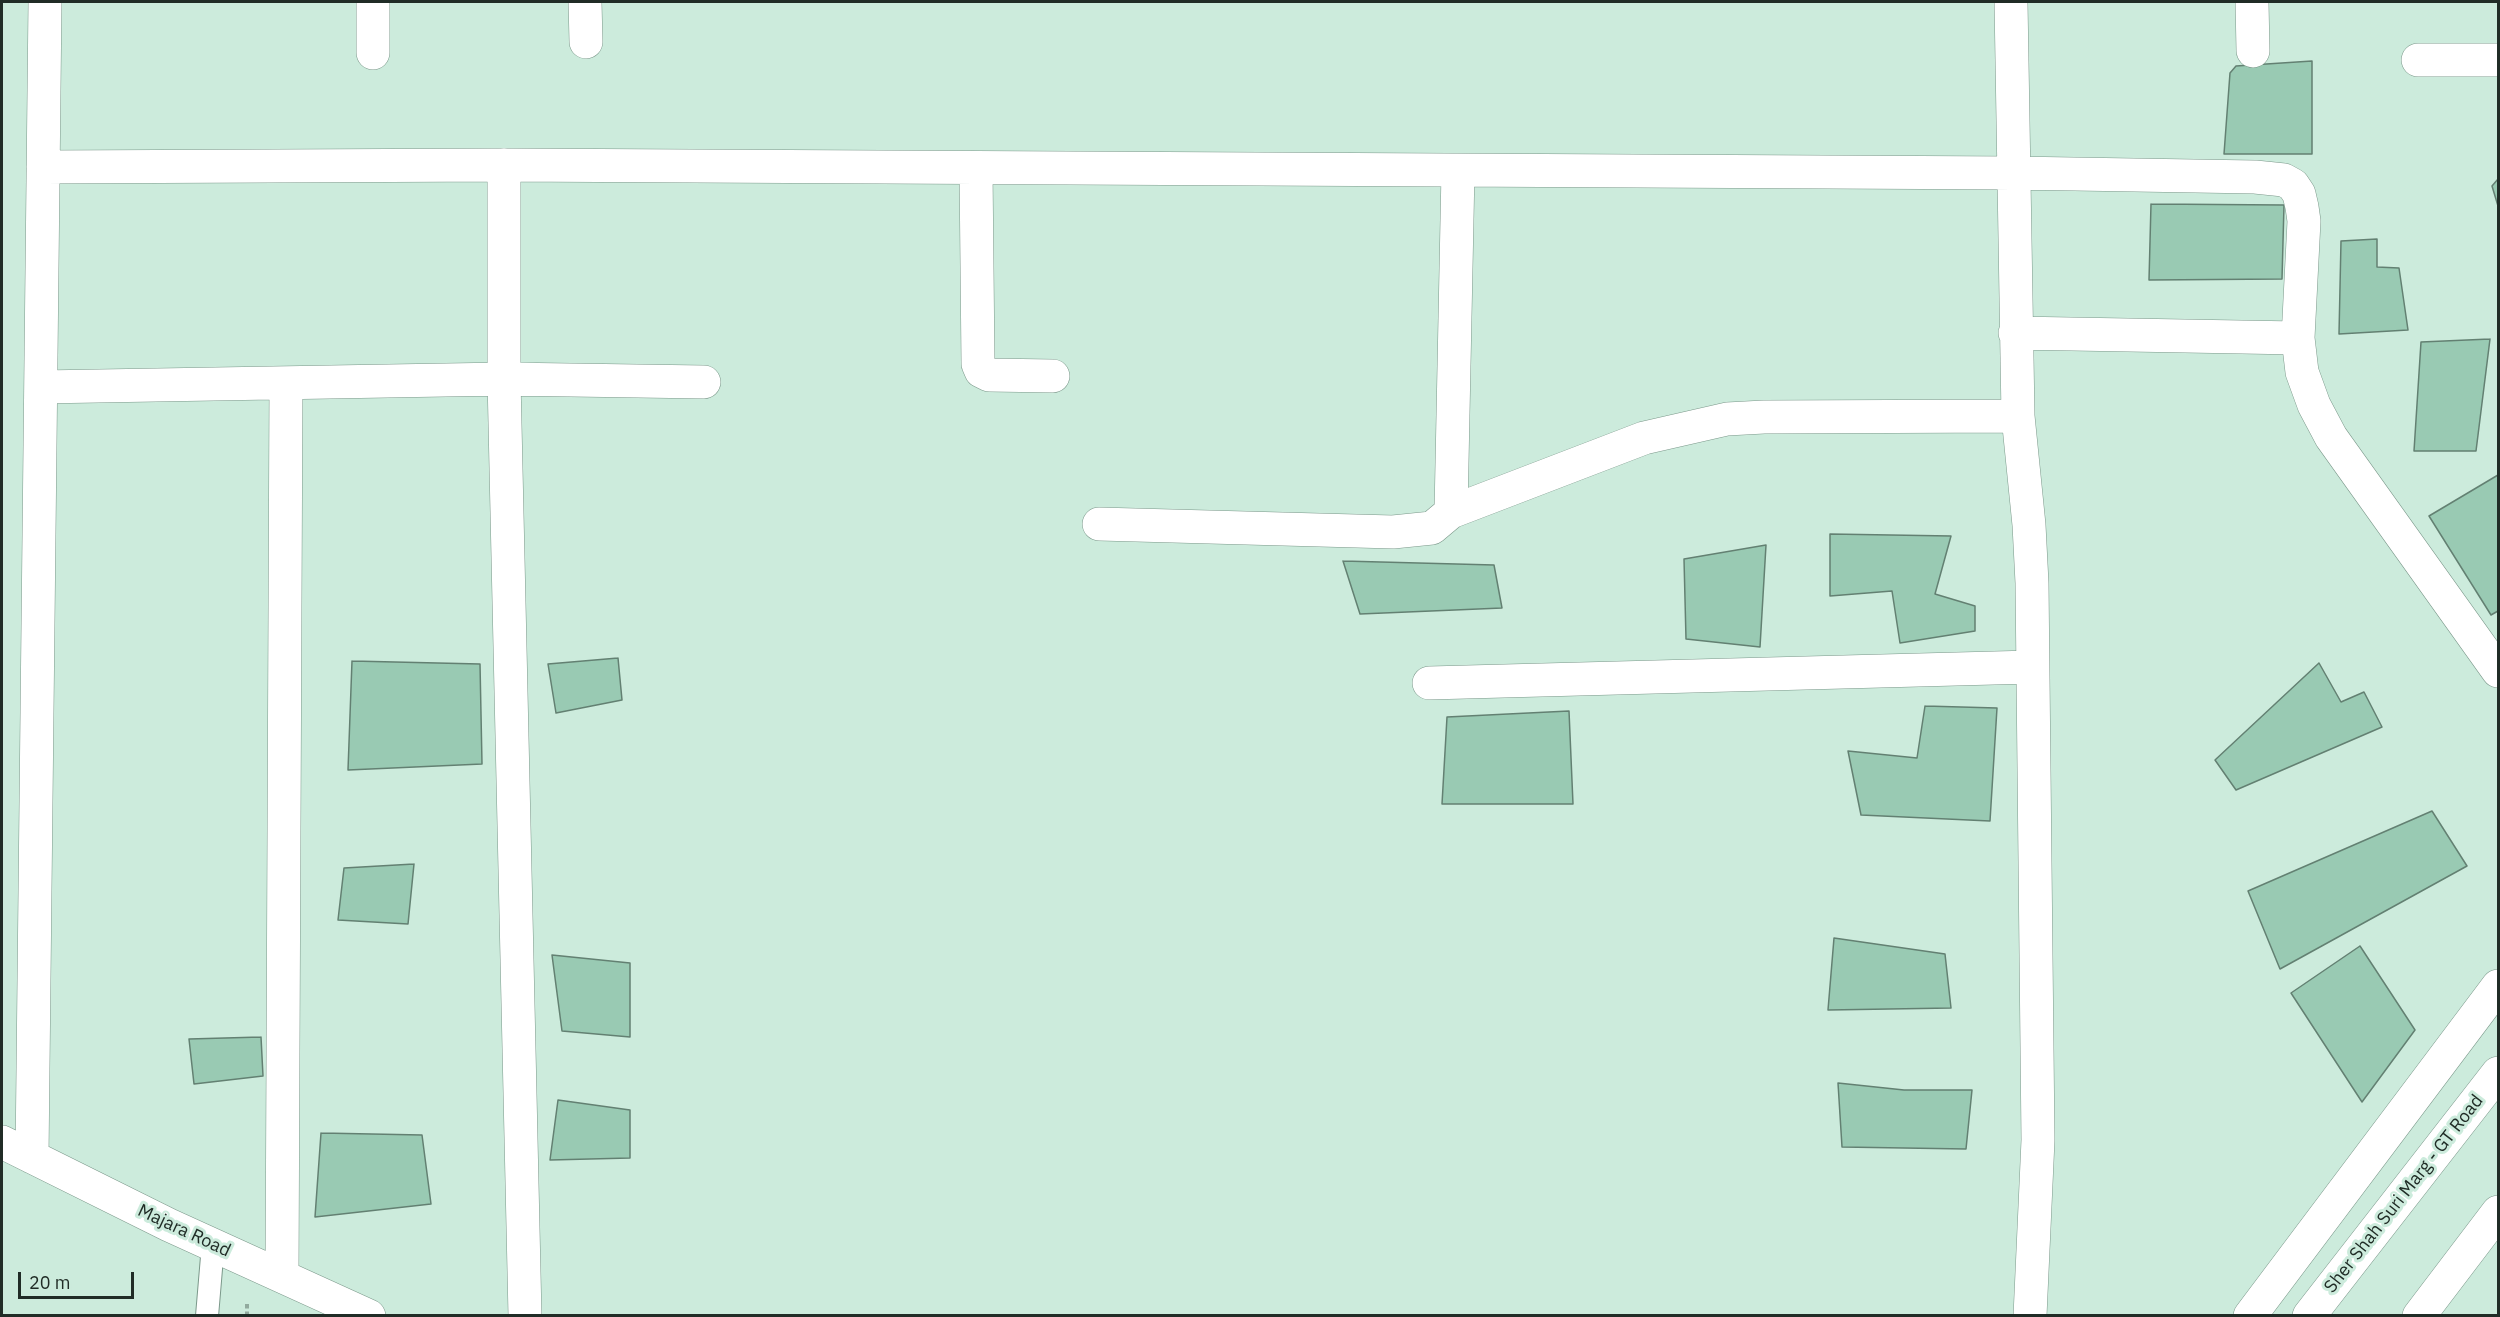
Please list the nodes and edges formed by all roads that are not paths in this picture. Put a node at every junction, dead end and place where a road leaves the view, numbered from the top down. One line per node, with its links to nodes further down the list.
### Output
1 (45, 2): 12 (main road)
2 (373, 2): 8 (main road)
3 (585, 2): 6 (main road)
4 (2011, 2): 15 (main road)
5 (2252, 2): 7 (main road)
6 (586, 42)
7 (2253, 51)
8 (373, 53)
9 (2418, 60): 10 (main road)
10 (2499, 60)
11 (504, 165): 12 (main road); 13 (main road); 19 (main road)
12 (43, 167): 22 (main road)
13 (976, 168): 14 (main road); 18 (main road)
14 (1458, 171): 15 (main road); 24 (main road)
15 (2014, 173): 16 (main road); 17 (main road)
16 (2015, 333): 17 (main road); 23 (main road)
17 (2298, 338): 27 (main road)
18 (1053, 376)
19 (504, 379): 20 (main road); 21 (main road); 38 (main road)
20 (286, 382): 22 (main road); 35 (main road)
21 (704, 382)
22 (41, 387): 32 (main road)
23 (2018, 416): 24 (main road); 26 (main road)
24 (1451, 512): 25 (main road)
25 (1099, 524)
26 (2032, 667): 28 (main road); 39 (main road)
27 (2499, 671)
28 (1429, 683)
29 (2499, 986): 40 (main road)
30 (2499, 1073): 41 (main road, Sher Shah Suri Marg - GT Road)
31 (2, 1142): 32 (main road, Majara Road)
32 (32, 1157): 34 (main road, Majara Road)
33 (2499, 1212): 42 (main road)
34 (213, 1245): 35 (main road, Majara Road); 36 (lane)
35 (282, 1276): 37 (main road, Majara Road)
36 (207, 1316)
37 (369, 1316)
38 (525, 1316)
39 (2030, 1316)
40 (2250, 1316)
41 (2309, 1316)
42 (2419, 1316)

